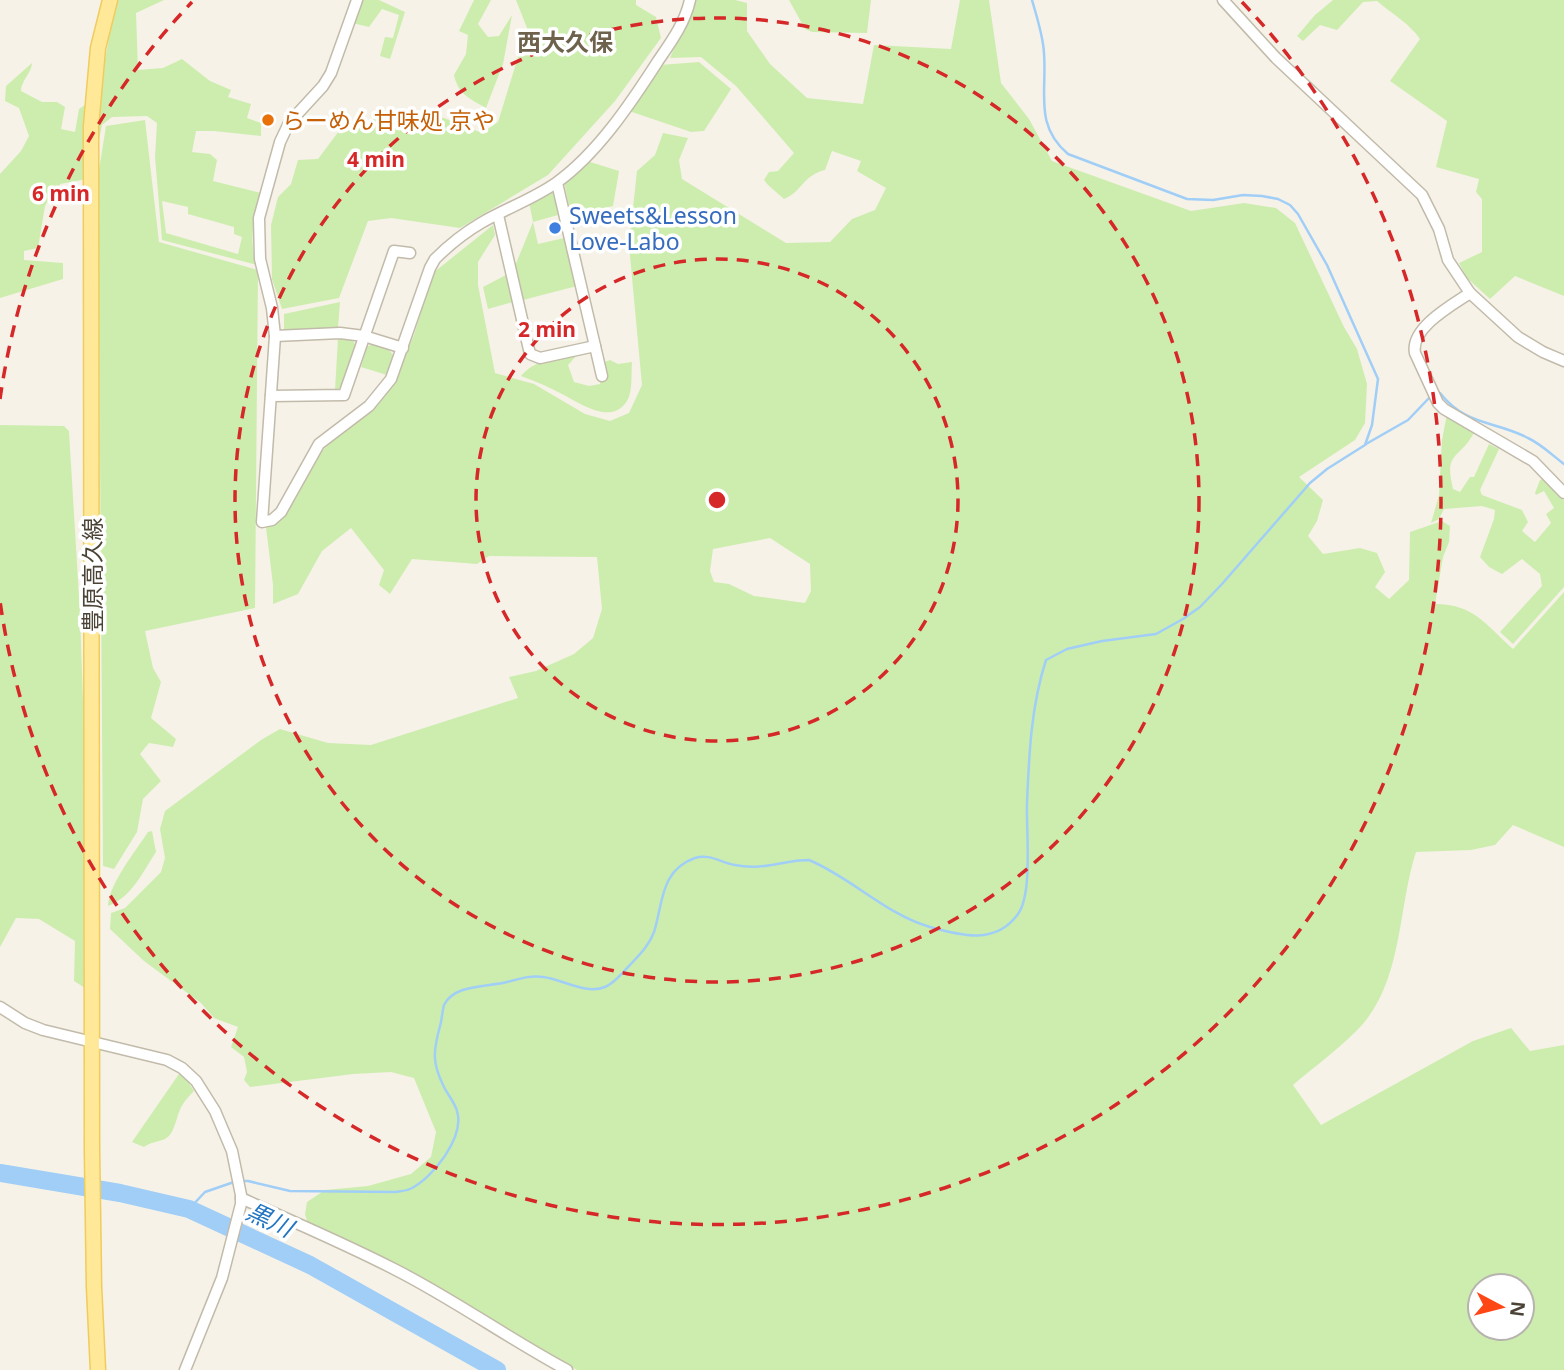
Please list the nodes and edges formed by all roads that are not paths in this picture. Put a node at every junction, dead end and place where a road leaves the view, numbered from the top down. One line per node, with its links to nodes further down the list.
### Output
1 (110, 0): 18 (main road, 豊原高久線)
2 (357, 0): 9 (street)
3 (690, 0): 5 (street)
4 (1223, 0): 8 (street)
5 (557, 183): 6 (street); 11 (street)
6 (498, 215): 11 (street); 12 (street)
7 (410, 253): 10 (street)
8 (1470, 293): 13 (street); 16 (street)
9 (275, 336): 10 (street); 15 (street)
10 (364, 337): 12 (street); 15 (street)
11 (595, 346): 14 (street)
12 (403, 348): 15 (street)
13 (1564, 360)
14 (602, 376)
15 (271, 396)
16 (1564, 493)
17 (0, 1007): 18 (street)
18 (93, 1042): 19 (street); 20 (main road, 豊原高久線)
19 (241, 1199): 21 (street); 22 (street)
20 (98, 1370)
21 (185, 1370)
22 (567, 1370)

